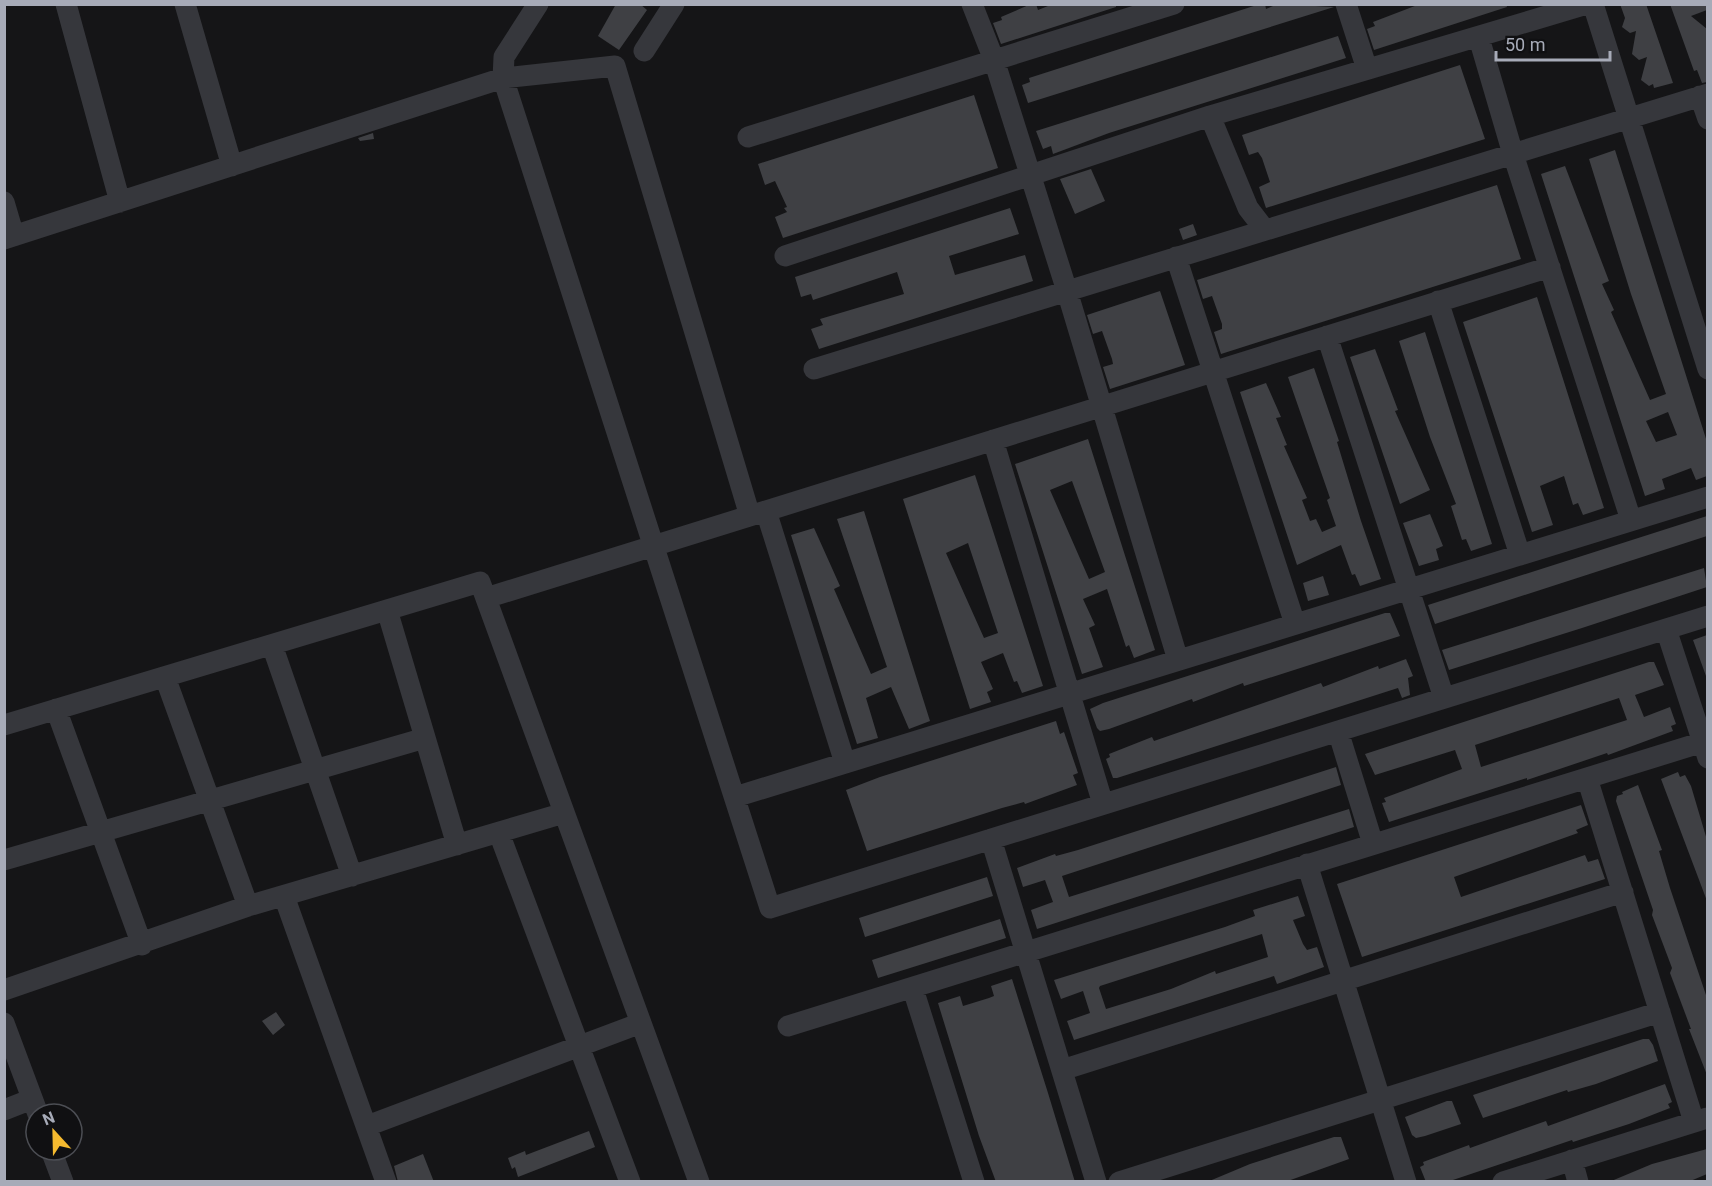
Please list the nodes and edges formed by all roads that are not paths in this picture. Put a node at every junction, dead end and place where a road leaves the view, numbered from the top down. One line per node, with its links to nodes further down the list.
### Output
1 (66, 4): 24 (street)
2 (184, 4): 21 (street)
3 (538, 4): 14 (street)
4 (674, 4): 11 (street)
5 (972, 4): 12 (street)
6 (1174, 4): 12 (street)
7 (1346, 4): 13 (street)
8 (1587, 4): 10 (street)
9 (1593, 4): 17 (street)
10 (1479, 38): 13 (street); 20 (street)
11 (644, 51)
12 (994, 60): 19 (street); 22 (street)
13 (1367, 69): 16 (street)
14 (504, 78): 21 (street); 39 (street); 41 (street)
15 (1704, 95): 17 (street); 18 (street)
16 (1210, 116): 22 (street); 25 (street)
17 (1629, 118): 20 (street); 34 (street)
18 (1707, 119)
19 (747, 136)
20 (1513, 154): 25 (street); 29 (street)
21 (232, 166): 24 (street)
22 (1030, 174): 27 (street); 30 (street)
23 (4, 202): 26 (street)
24 (120, 202): 26 (street)
25 (1265, 230): 28 (street)
26 (9, 237)
27 (785, 256)
28 (1176, 257): 30 (street); 35 (street)
29 (1550, 267): 31 (street); 40 (street)
30 (1067, 291): 33 (street); 36 (street)
31 (1438, 301): 32 (street); 42 (street)
32 (1327, 336): 35 (street); 43 (street)
33 (814, 369)
34 (1707, 369)
35 (1212, 372): 36 (street); 47 (street)
36 (1100, 405): 37 (street); 50 (street)
37 (993, 440): 39 (street); 52 (street)
38 (1707, 497): 40 (street)
39 (758, 513): 41 (street); 59 (street)
40 (1631, 520): 42 (street)
41 (654, 546): 44 (street); 62 (street)
42 (1520, 555): 43 (street)
43 (1409, 589): 47 (street); 53 (street)
44 (486, 598): 45 (street); 65 (street)
45 (387, 610): 49 (street); 57 (street)
46 (1707, 616): 48 (street)
47 (1295, 624): 50 (street)
48 (1666, 629): 53 (street); 58 (street)
49 (272, 645): 51 (street); 60 (street)
50 (1178, 660): 52 (street)
51 (165, 677): 54 (street); 63 (street)
52 (1069, 693): 59 (street); 64 (street)
53 (1444, 698): 56 (street)
54 (56, 709): 55 (street); 66 (street)
55 (4, 725)
56 (1338, 731): 64 (street); 69 (street)
57 (425, 738): 60 (street); 70 (street)
58 (1705, 750): 61 (street)
59 (845, 763): 62 (street)
60 (315, 770): 63 (street); 73 (street)
61 (1587, 778): 69 (street); 74 (street)
62 (735, 797): 68 (street)
63 (210, 800): 66 (street); 76 (street)
64 (1103, 804): 68 (street)
65 (564, 813): 67 (street); 84 (street)
66 (102, 832): 71 (street); 77 (street)
67 (499, 833): 70 (street); 86 (street)
68 (991, 839): 78 (street)
69 (1373, 844): 72 (street)
70 (457, 845): 73 (street)
71 (4, 860)
72 (1307, 864): 78 (street); 79 (street)
73 (352, 876): 75 (street)
74 (1623, 892): 79 (street); 82 (street)
75 (284, 896): 76 (street); 93 (street)
76 (248, 906): 77 (street)
77 (142, 945): 81 (street)
78 (1026, 952): 80 (street); 87 (street)
79 (1343, 981): 87 (street); 88 (street)
80 (913, 989): 85 (street); 100 (street)
81 (4, 990)
82 (1660, 1012): 88 (street); 92 (street)
83 (4, 1023): 89 (street)
84 (641, 1023): 86 (street); 99 (street)
85 (788, 1026)
86 (579, 1046): 93 (street); 98 (street)
87 (1062, 1070): 101 (street)
88 (1379, 1100): 102 (street); 103 (street)
89 (34, 1102)
90 (24, 1107): 91 (street)
91 (4, 1110)
92 (1701, 1120): 94 (street)
93 (367, 1126): 97 (street)
94 (1572, 1160): 104 (street); 105 (street)
95 (56, 1162): 96 (street)
96 (63, 1182)
97 (386, 1182)
98 (630, 1182)
99 (699, 1182)
100 (974, 1182)
101 (1096, 1182)
102 (1119, 1182)
103 (1406, 1182)
104 (1503, 1182)
105 (1578, 1182)

